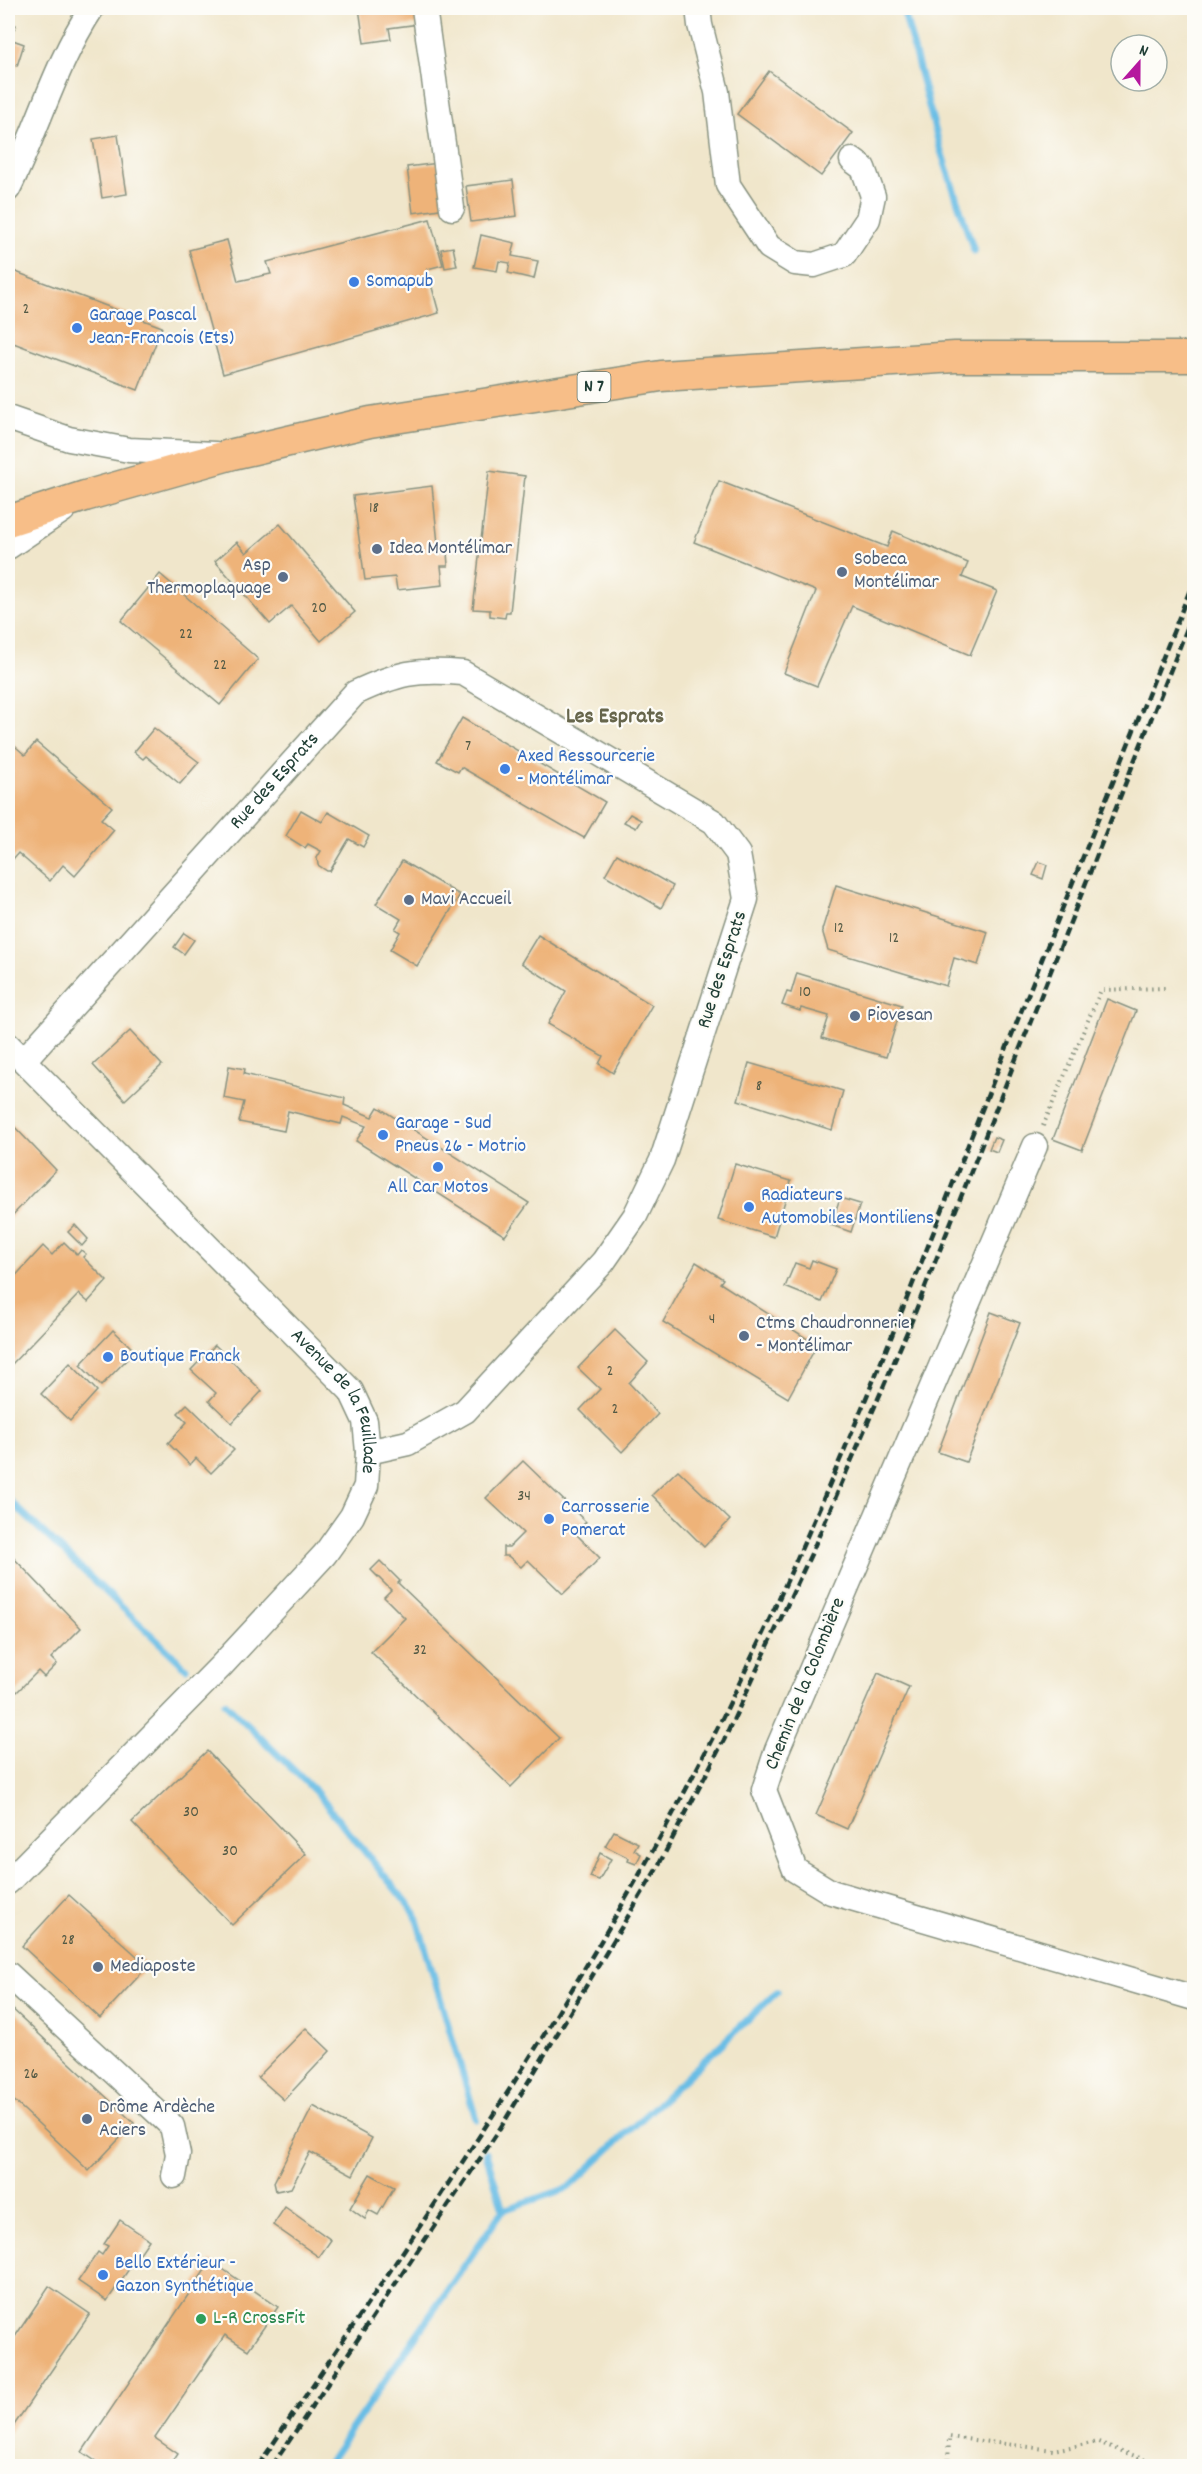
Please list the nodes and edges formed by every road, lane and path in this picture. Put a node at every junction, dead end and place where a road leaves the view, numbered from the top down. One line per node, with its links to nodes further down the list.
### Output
1 (92, 8): 5 (street)
2 (424, 8): 6 (street)
3 (698, 8): 4 (street)
4 (852, 160)
5 (8, 189)
6 (452, 208)
7 (1194, 357): 9 (main road, N 7)
8 (8, 418): 9 (street)
9 (233, 454): 10 (main road, N 7)
10 (85, 496): 11 (main road, N 7); 12 (street)
11 (8, 521)
12 (8, 547)
13 (1165, 988): 15 (path)
14 (16, 1053): 16 (street, Avenue de la Feuillade); 16 (street, Rue des Esprats)
15 (1035, 1146): 19 (street, Chemin de la Colombière)
16 (368, 1452): 17 (street, Avenue de la Feuillade)
17 (8, 1882)
18 (8, 1974): 20 (street)
19 (1194, 1998)
20 (174, 2176)
21 (1194, 2465): 22 (path)
22 (948, 2466)

